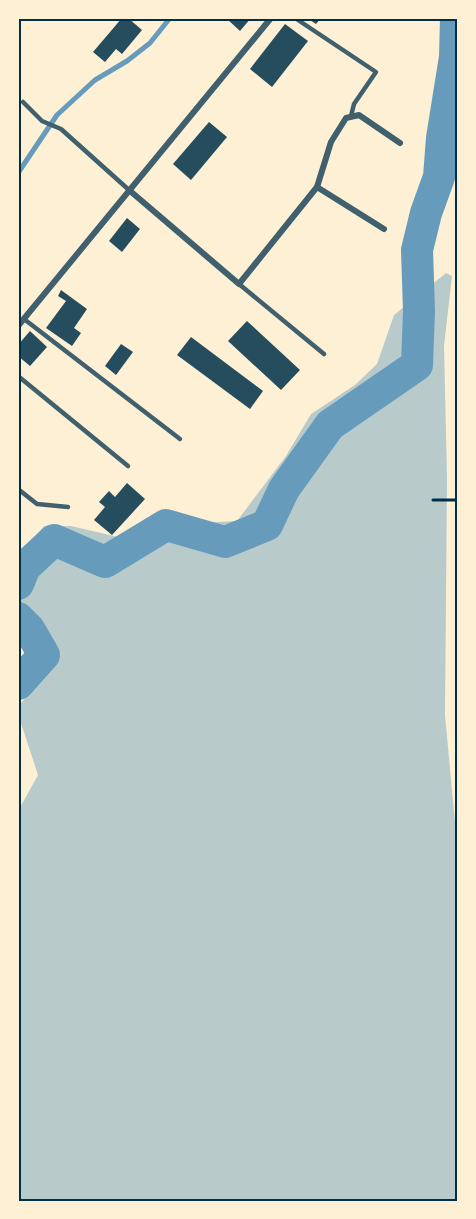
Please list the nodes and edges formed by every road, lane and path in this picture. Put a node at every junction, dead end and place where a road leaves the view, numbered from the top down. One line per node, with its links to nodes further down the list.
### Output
1 (271, 18): 7 (street)
2 (295, 18): 4 (lane)
3 (23, 102): 7 (lane)
4 (351, 116): 5 (street); 6 (street)
5 (400, 143)
6 (317, 187): 8 (street); 9 (street)
7 (129, 190): 9 (street); 10 (street)
8 (384, 229)
9 (239, 284): 12 (lane)
10 (24, 319): 11 (street); 14 (lane)
11 (18, 326)
12 (324, 354)
13 (18, 376): 15 (lane)
14 (180, 439)
15 (128, 466)
16 (18, 489): 19 (lane)
17 (433, 500): 18 (path)
18 (458, 500)
19 (68, 507)

